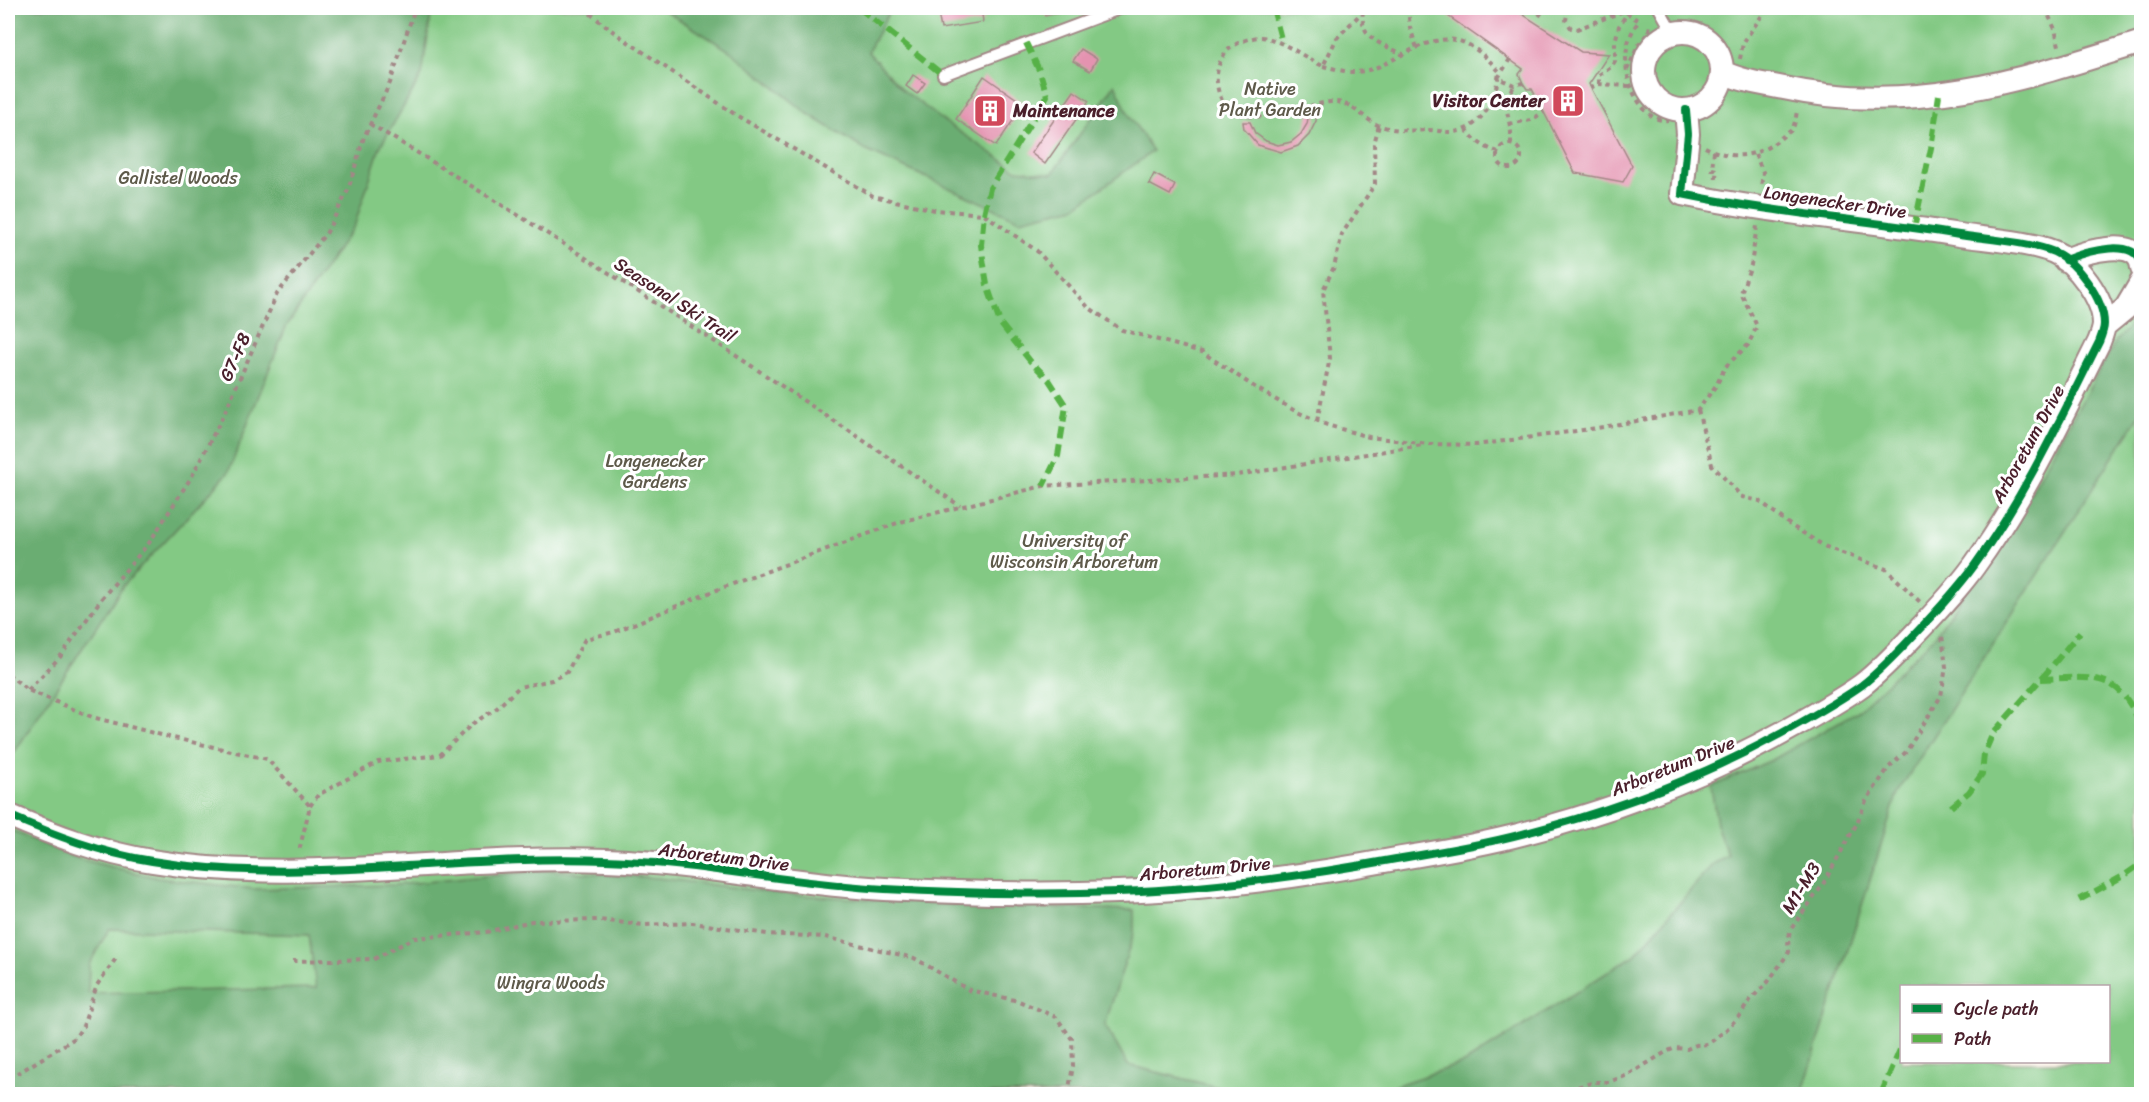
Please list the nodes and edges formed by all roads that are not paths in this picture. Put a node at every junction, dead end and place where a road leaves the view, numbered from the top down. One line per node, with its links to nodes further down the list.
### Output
1 (1122, 8): 5 (lane)
2 (1659, 8): 3 (lane)
3 (1673, 33): 6 (street); 7 (street)
4 (2142, 42): 6 (street)
5 (943, 75)
6 (1729, 75): 7 (street)
7 (1686, 110): 8 (street, Longenecker Drive)
8 (2065, 260): 9 (street); 11 (street)
9 (2142, 268)
10 (2142, 281): 11 (street)
11 (2104, 326): 12 (street, Arboretum Drive)
12 (8, 815)

